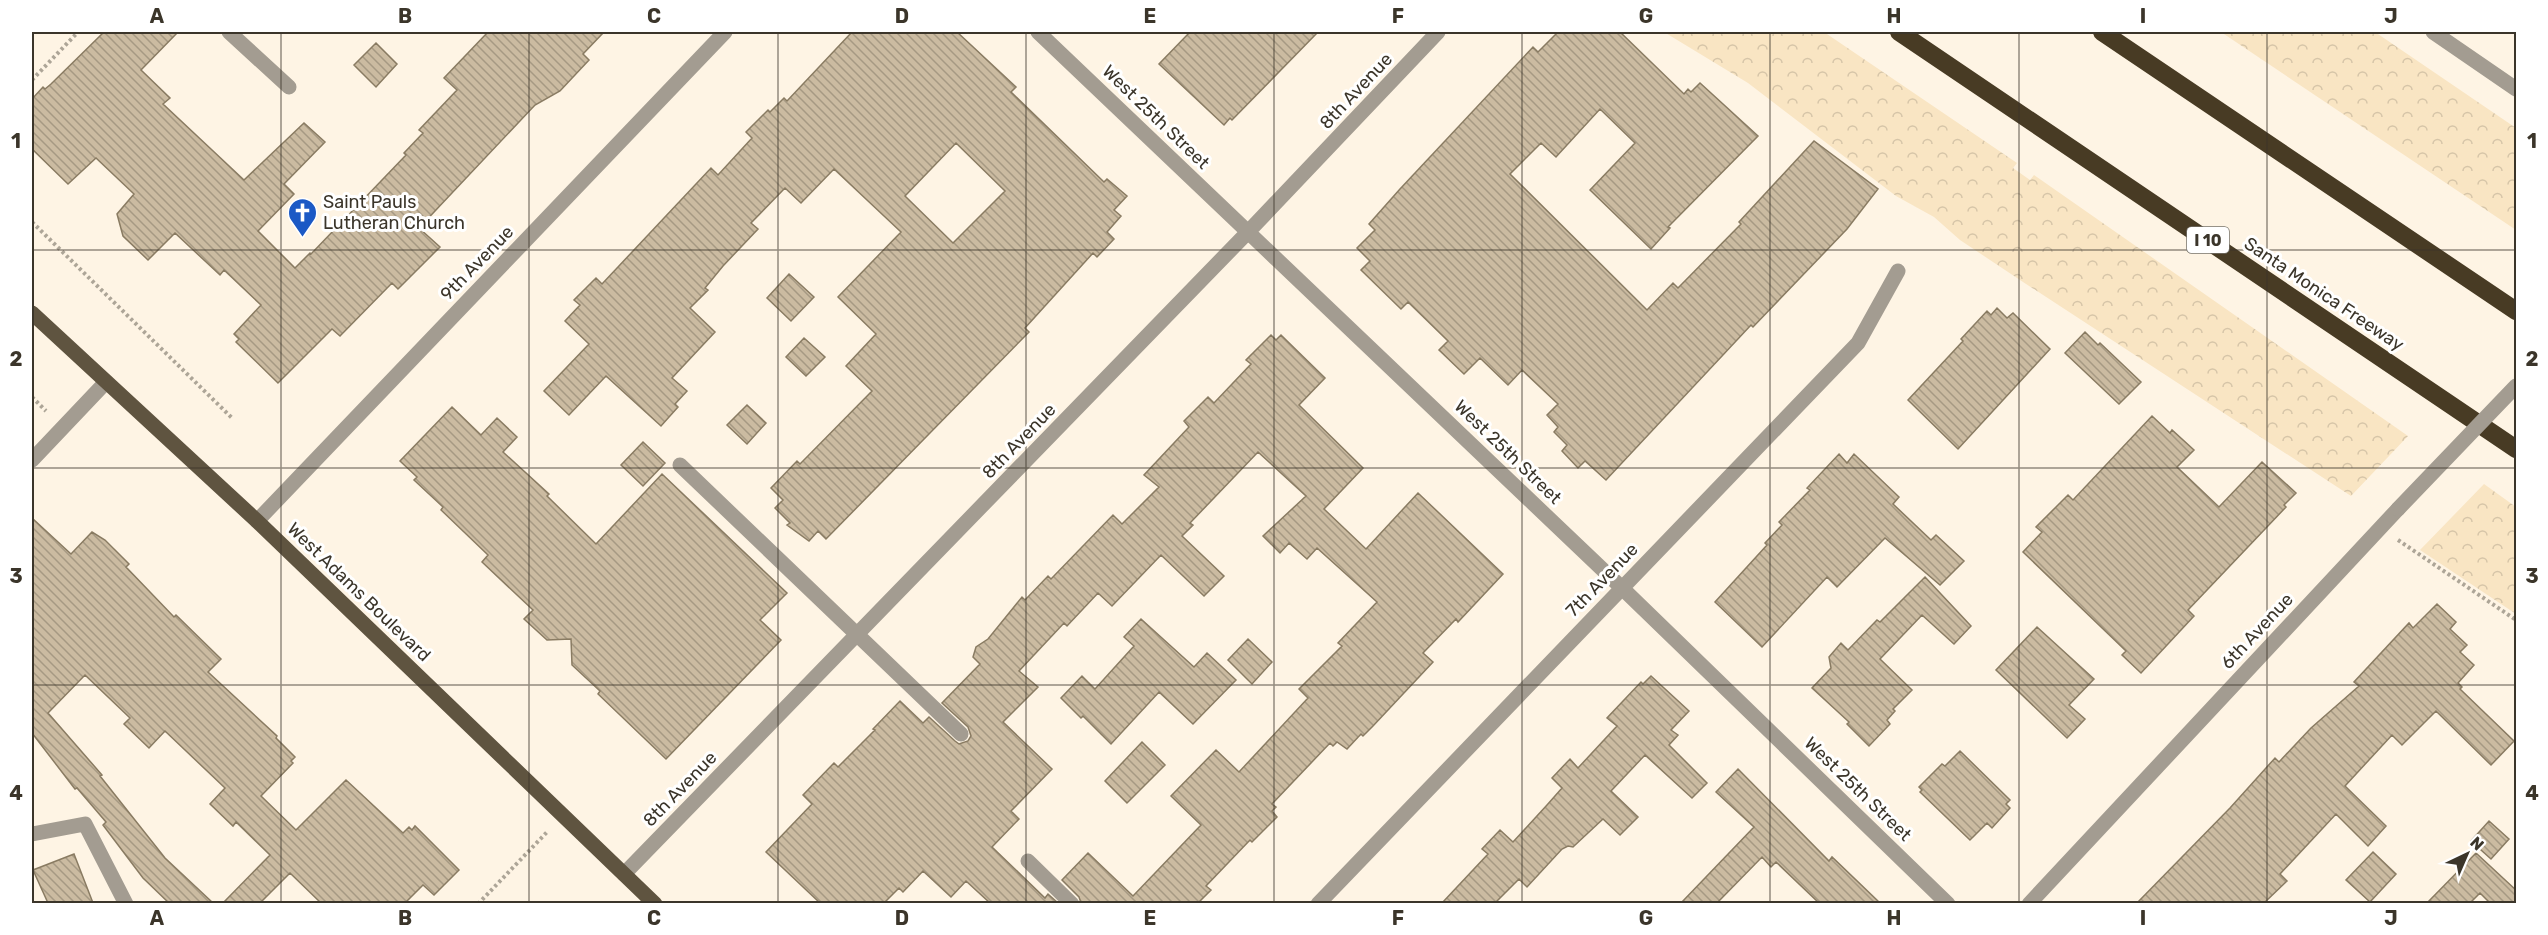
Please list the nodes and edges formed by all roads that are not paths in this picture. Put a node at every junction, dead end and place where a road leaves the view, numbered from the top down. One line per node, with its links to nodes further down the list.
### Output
1 (229, 32): 8 (street)
2 (725, 32): 19 (street, 9th Avenue)
3 (1038, 32): 10 (street, West 25th Street)
4 (1438, 32): 10 (street, 8th Avenue)
5 (1899, 32): 16 (highway, Santa Monica Freeway / I 10)
6 (2102, 32): 12 (highway)
7 (2433, 32): 9 (street)
8 (289, 87)
9 (2517, 89)
10 (1248, 232): 20 (street, West 25th Street); 21 (street, 8th Avenue)
11 (1898, 271): 20 (street, 7th Avenue)
12 (2517, 311)
13 (32, 313): 14 (main road, West Adams Boulevard)
14 (106, 382): 17 (street); 19 (main road, West Adams Boulevard)
15 (2517, 386): 31 (street, 6th Avenue, bridge)
16 (2517, 449)
17 (32, 460)
18 (680, 465): 21 (street)
19 (257, 521): 25 (main road, West Adams Boulevard)
20 (1622, 588): 29 (street, 7th Avenue); 30 (street, West 25th Street)
21 (858, 634): 22 (street); 25 (street, 8th Avenue)
22 (961, 734)
23 (32, 834): 26 (street)
24 (1028, 861): 28 (street)
25 (624, 874): 27 (main road, West Adams Boulevard)
26 (126, 903)
27 (655, 903)
28 (1072, 903)
29 (1318, 903)
30 (1948, 903)
31 (2029, 903)

